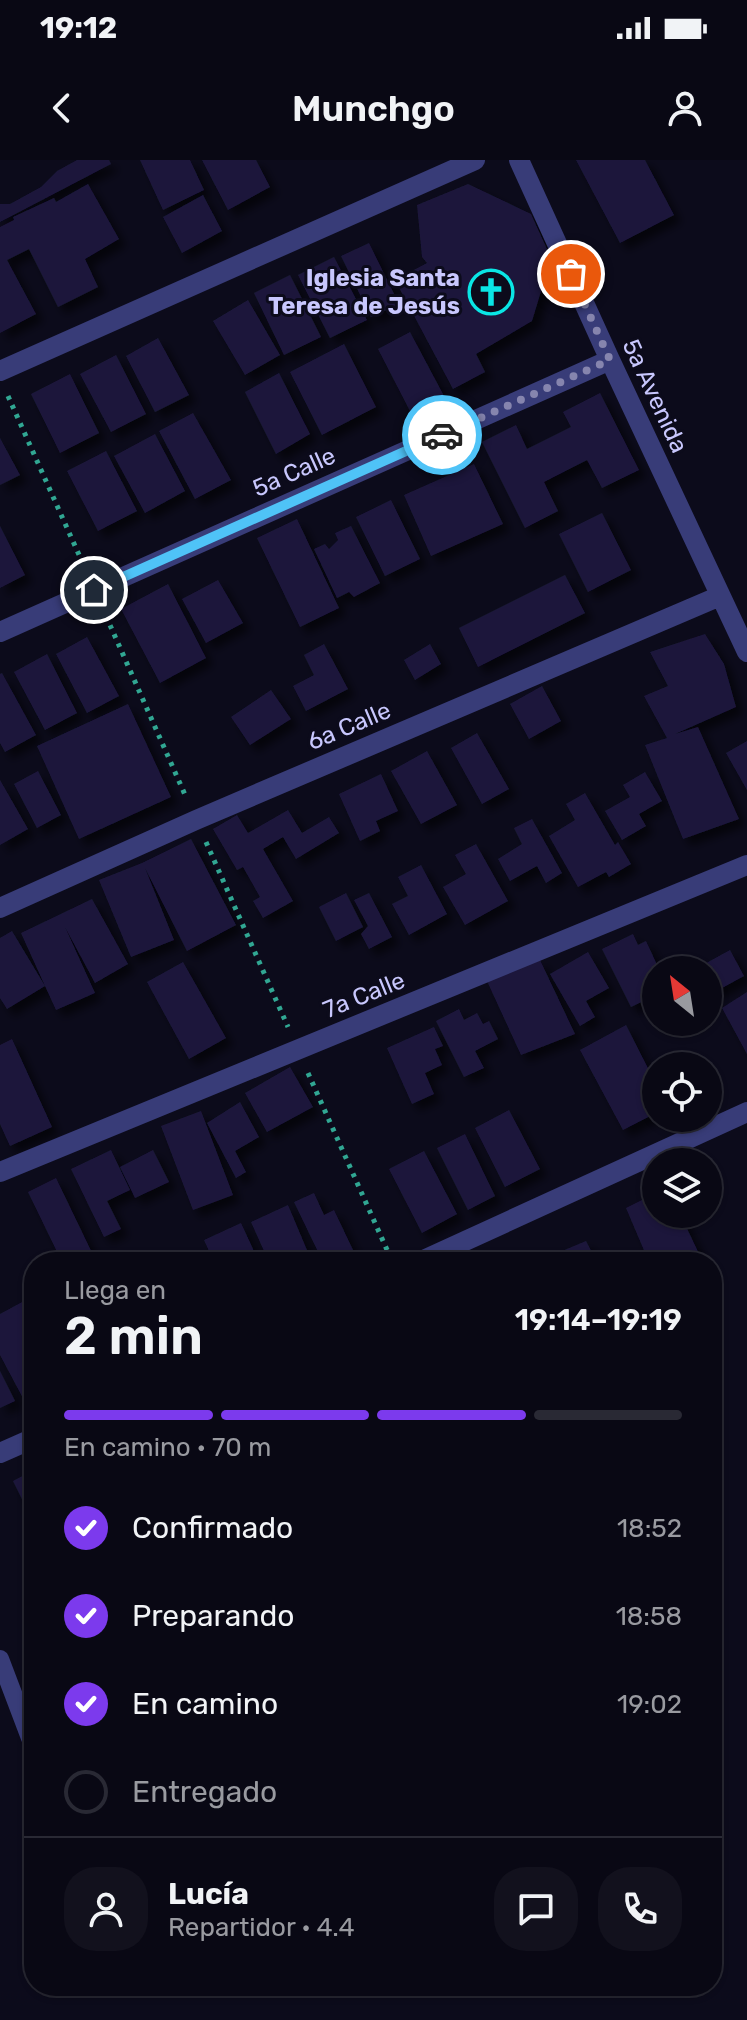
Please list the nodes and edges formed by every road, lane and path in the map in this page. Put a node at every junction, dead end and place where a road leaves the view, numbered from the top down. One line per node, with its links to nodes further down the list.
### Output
1 (475, 160): 4 (street)
2 (519, 160): 3 (street, 5a Avenida)
3 (610, 360): 5 (street, 5a Avenida); 6 (street, 5a Calle)
4 (0, 371)
5 (720, 596): 7 (street, 5a Avenida); 9 (street, 6a Calle)
6 (0, 632)
7 (747, 652)
8 (747, 865): 11 (street, 7a Calle)
9 (0, 908)
10 (747, 1112): 12 (street)
11 (0, 1172)
12 (441, 1252)
13 (24, 1442): 14 (street)
14 (0, 1453)
15 (0, 1659): 16 (lane)
16 (24, 1722)

